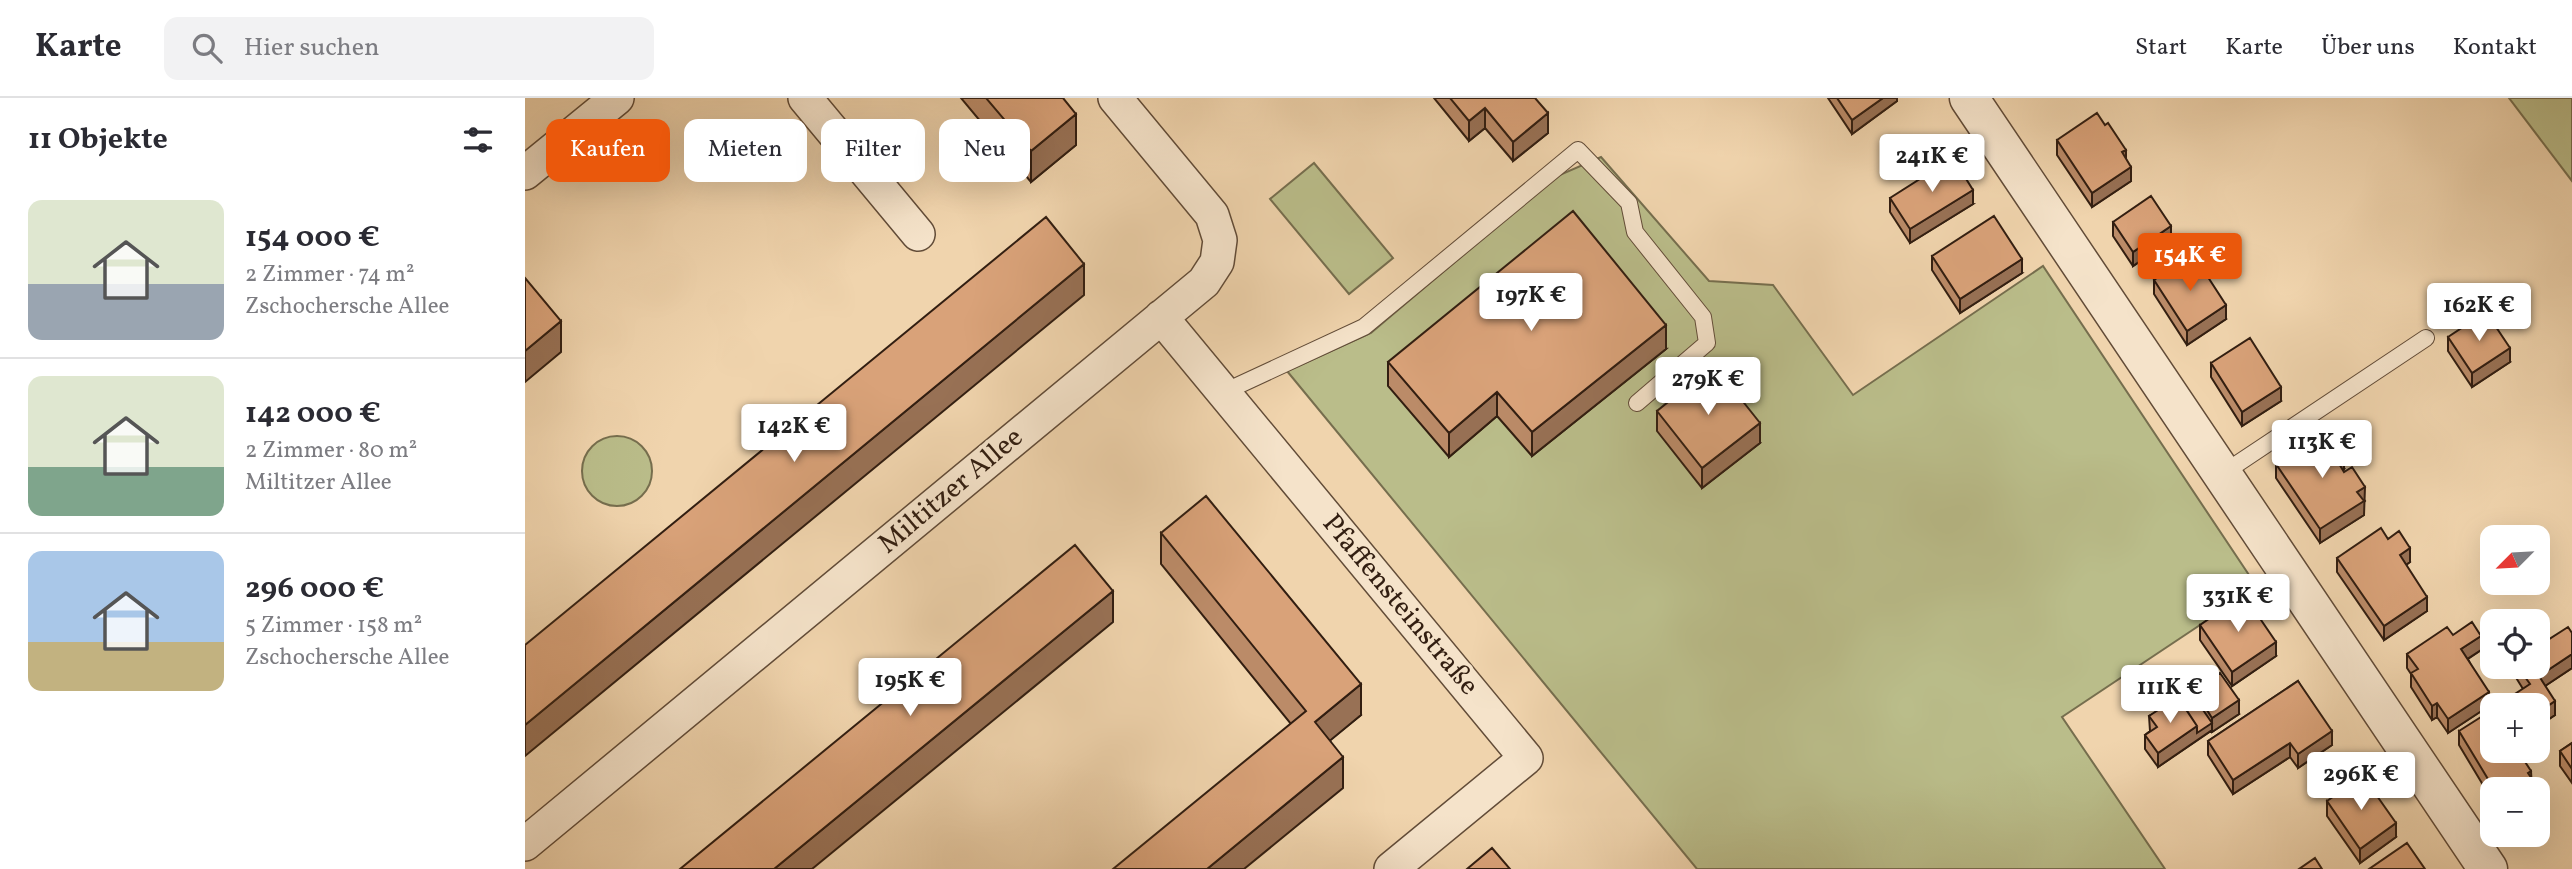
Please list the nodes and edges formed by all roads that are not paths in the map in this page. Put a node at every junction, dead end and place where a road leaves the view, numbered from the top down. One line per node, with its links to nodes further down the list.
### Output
1 (617, 98): 5 (street)
2 (805, 98): 6 (street)
3 (1115, 98): 7 (street, Miltitzer Allee)
4 (1969, 98): 11 (street)
5 (525, 173)
6 (918, 234)
7 (1161, 317): 9 (street, Pfaffensteinstraße); 12 (street, Miltitzer Allee)
8 (2426, 338): 11 (lane)
9 (1224, 392): 10 (lane); 13 (street, Pfaffensteinstraße)
10 (1637, 403)
11 (2222, 474): 14 (street)
12 (525, 844)
13 (1391, 869)
14 (2489, 869)

